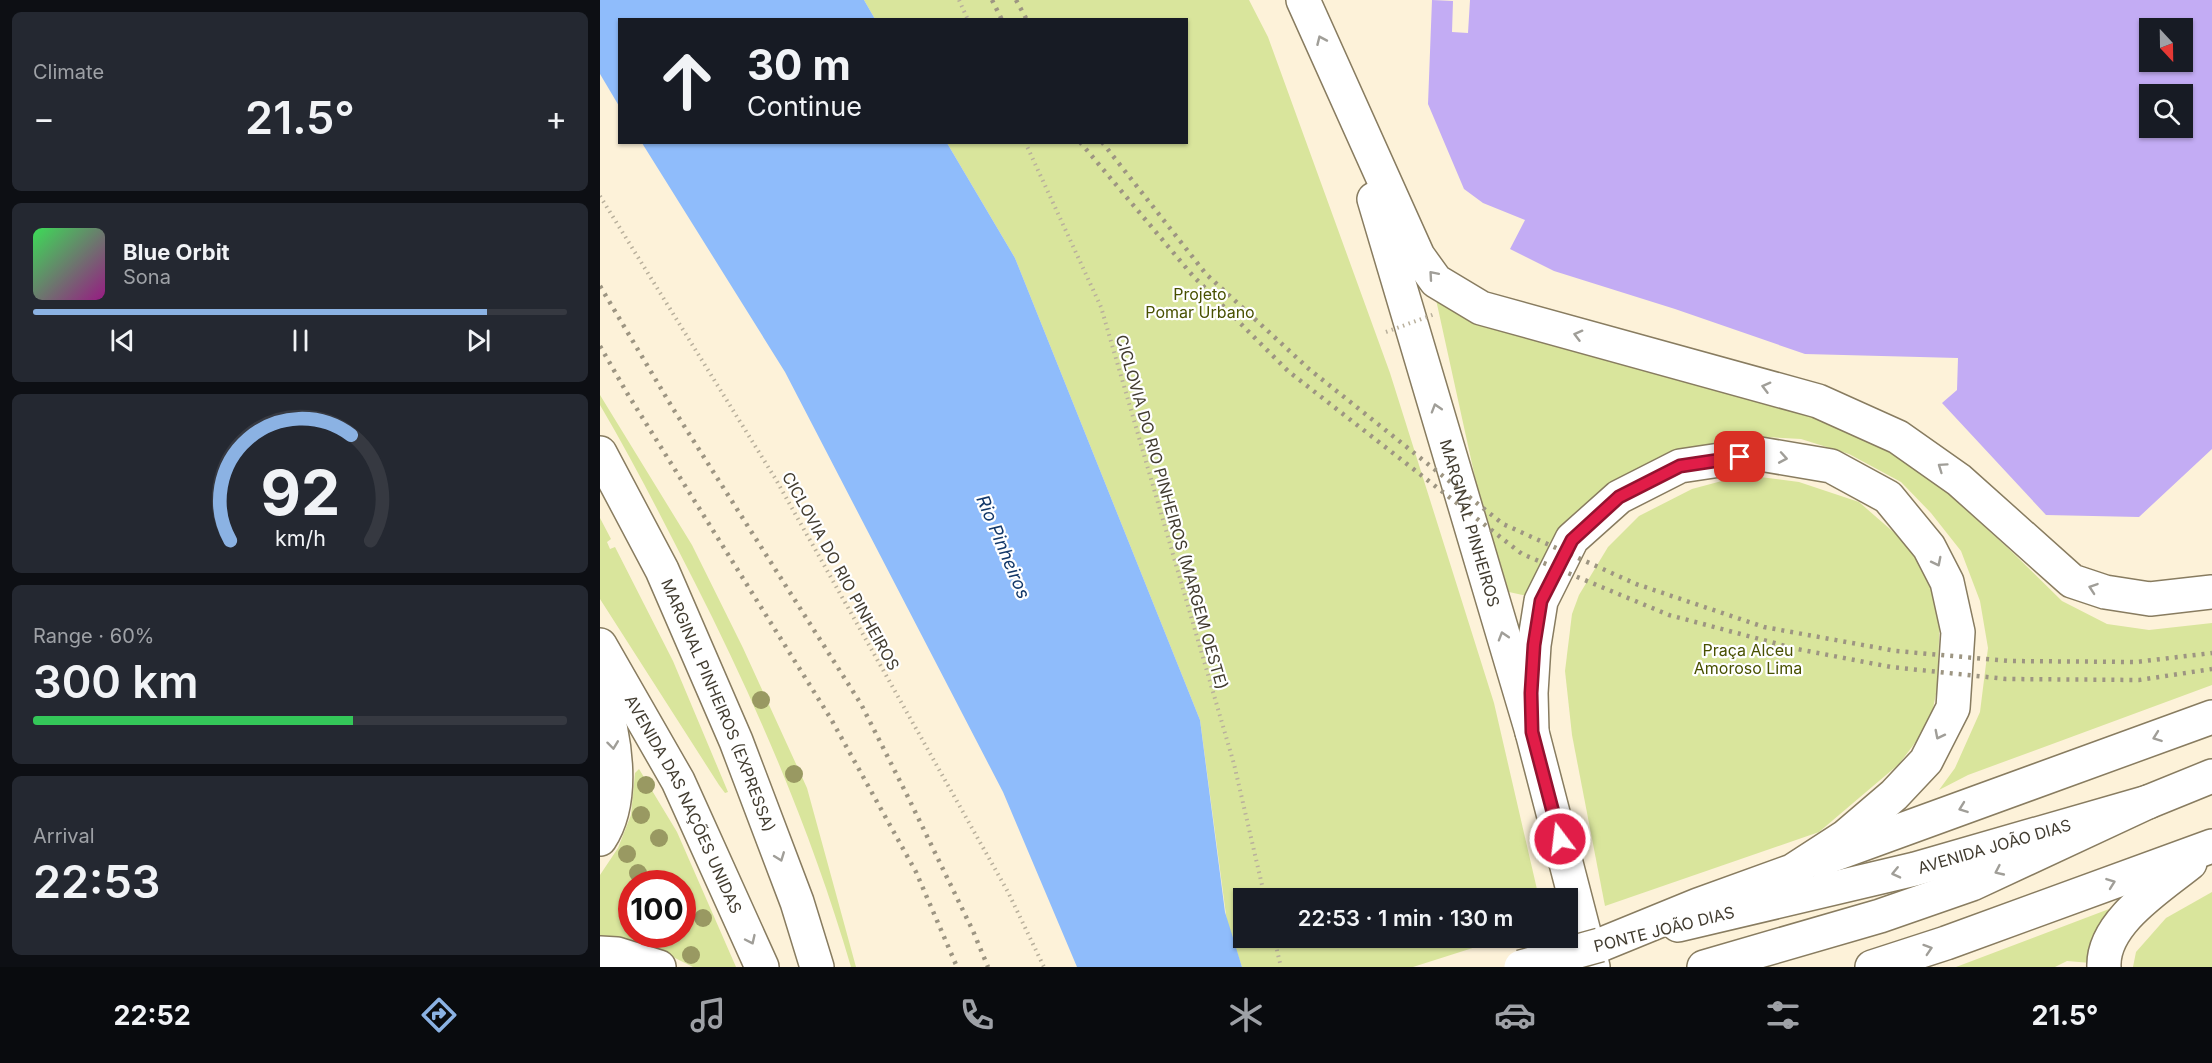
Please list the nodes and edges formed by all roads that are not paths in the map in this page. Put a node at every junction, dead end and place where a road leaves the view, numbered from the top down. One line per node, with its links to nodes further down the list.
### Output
1 (1303, 0): 2 (main road, one-way to 1)
2 (1338, 79): 8 (main road, one-way to 2); 12 (main road, MARGINAL PINHEIROS, one-way to 2)
3 (600, 453): 6 (main road, MARGINAL PINHEIROS (EXPRESSA))
4 (600, 477): 6 (main road)
5 (2212, 567): 8 (main road)
6 (662, 570): 23 (main road, MARGINAL PINHEIROS (EXPRESSA), one-way to 23)
7 (2212, 592): 8 (main road)
8 (2150, 599)
9 (600, 645): 22 (main road, AVENIDA DAS NAÇÕES UNIDAS, one-way to 22)
10 (600, 688): 15 (main road, one-way to 15)
11 (2212, 717): 17 (main road, one-way to 17)
12 (1532, 732): 17 (main road, one-way to 17); 20 (main road, MARGINAL PINHEIROS)
13 (2212, 776): 14 (main road, AVENIDA JOÃO DIAS)
14 (2148, 802): 18 (main road, AVENIDA JOÃO DIAS, one-way to 18); 25 (main road, one-way to 25)
15 (600, 839)
16 (2211, 847): 26 (main road, one-way to 16); 27 (main road)
17 (1792, 871): 20 (main road)
18 (1772, 902): 20 (main road, PONTE JOÃO DIAS)
19 (600, 953): 21 (main road)
20 (1597, 956): 24 (main road, PONTE JOÃO DIAS, bridge)
21 (659, 967)
22 (762, 967)
23 (818, 967)
24 (1521, 967)
25 (1704, 967)
26 (1872, 967)
27 (2104, 967)

